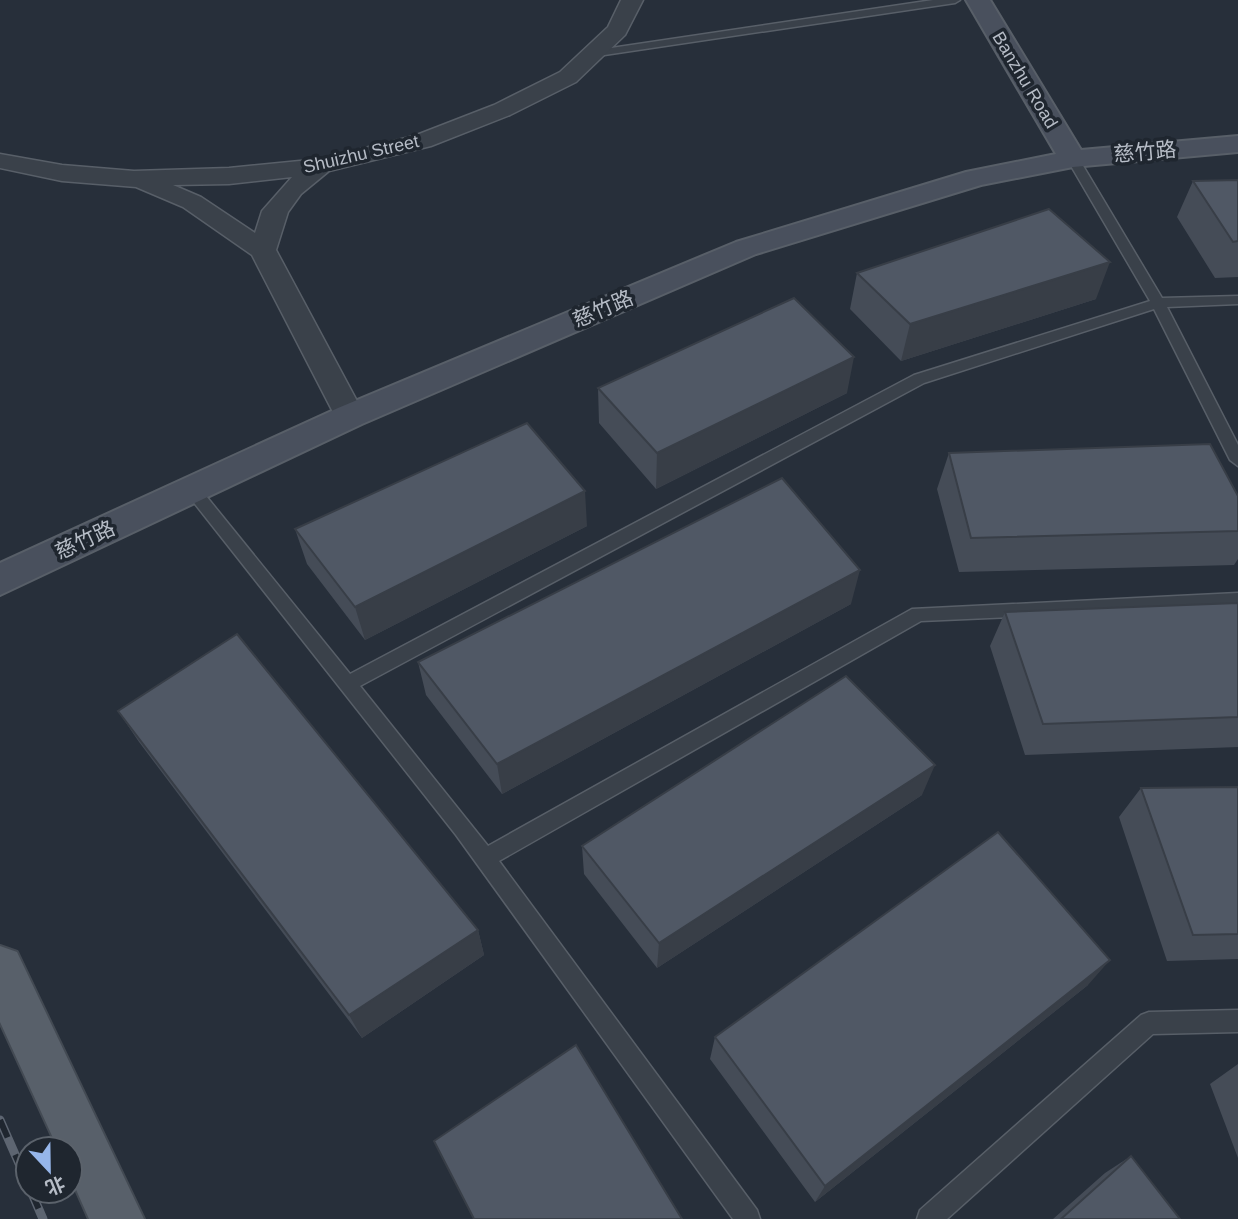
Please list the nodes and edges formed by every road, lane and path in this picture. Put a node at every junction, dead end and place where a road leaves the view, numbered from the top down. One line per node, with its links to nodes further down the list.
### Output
1 (632, 0): 4 (street, Shuizhu Street)
2 (955, 0): 4 (lane)
3 (978, 0): 6 (street, Banzhu Road)
4 (591, 54): 8 (street, Shuizhu Street)
5 (1238, 144): 6 (street, 慈竹路)
6 (1073, 159): 12 (lane); 13 (street, 慈竹路)
7 (0, 161): 9 (street, Shuizhu Street)
8 (320, 166): 9 (street, Shuizhu Street); 10 (street)
9 (134, 179): 10 (street)
10 (263, 250): 13 (street)
11 (1238, 300): 12 (lane)
12 (1158, 303): 14 (lane); 18 (lane)
13 (350, 416): 15 (street, 慈竹路)
14 (1238, 460)
15 (192, 490): 16 (street, 慈竹路); 18 (lane)
16 (0, 580)
17 (1238, 600): 19 (lane)
18 (346, 684): 19 (lane)
19 (484, 859): 23 (lane)
20 (0, 969): 22 (main road)
21 (1238, 1021): 24 (lane)
22 (117, 1219)
23 (748, 1219)
24 (929, 1219)

